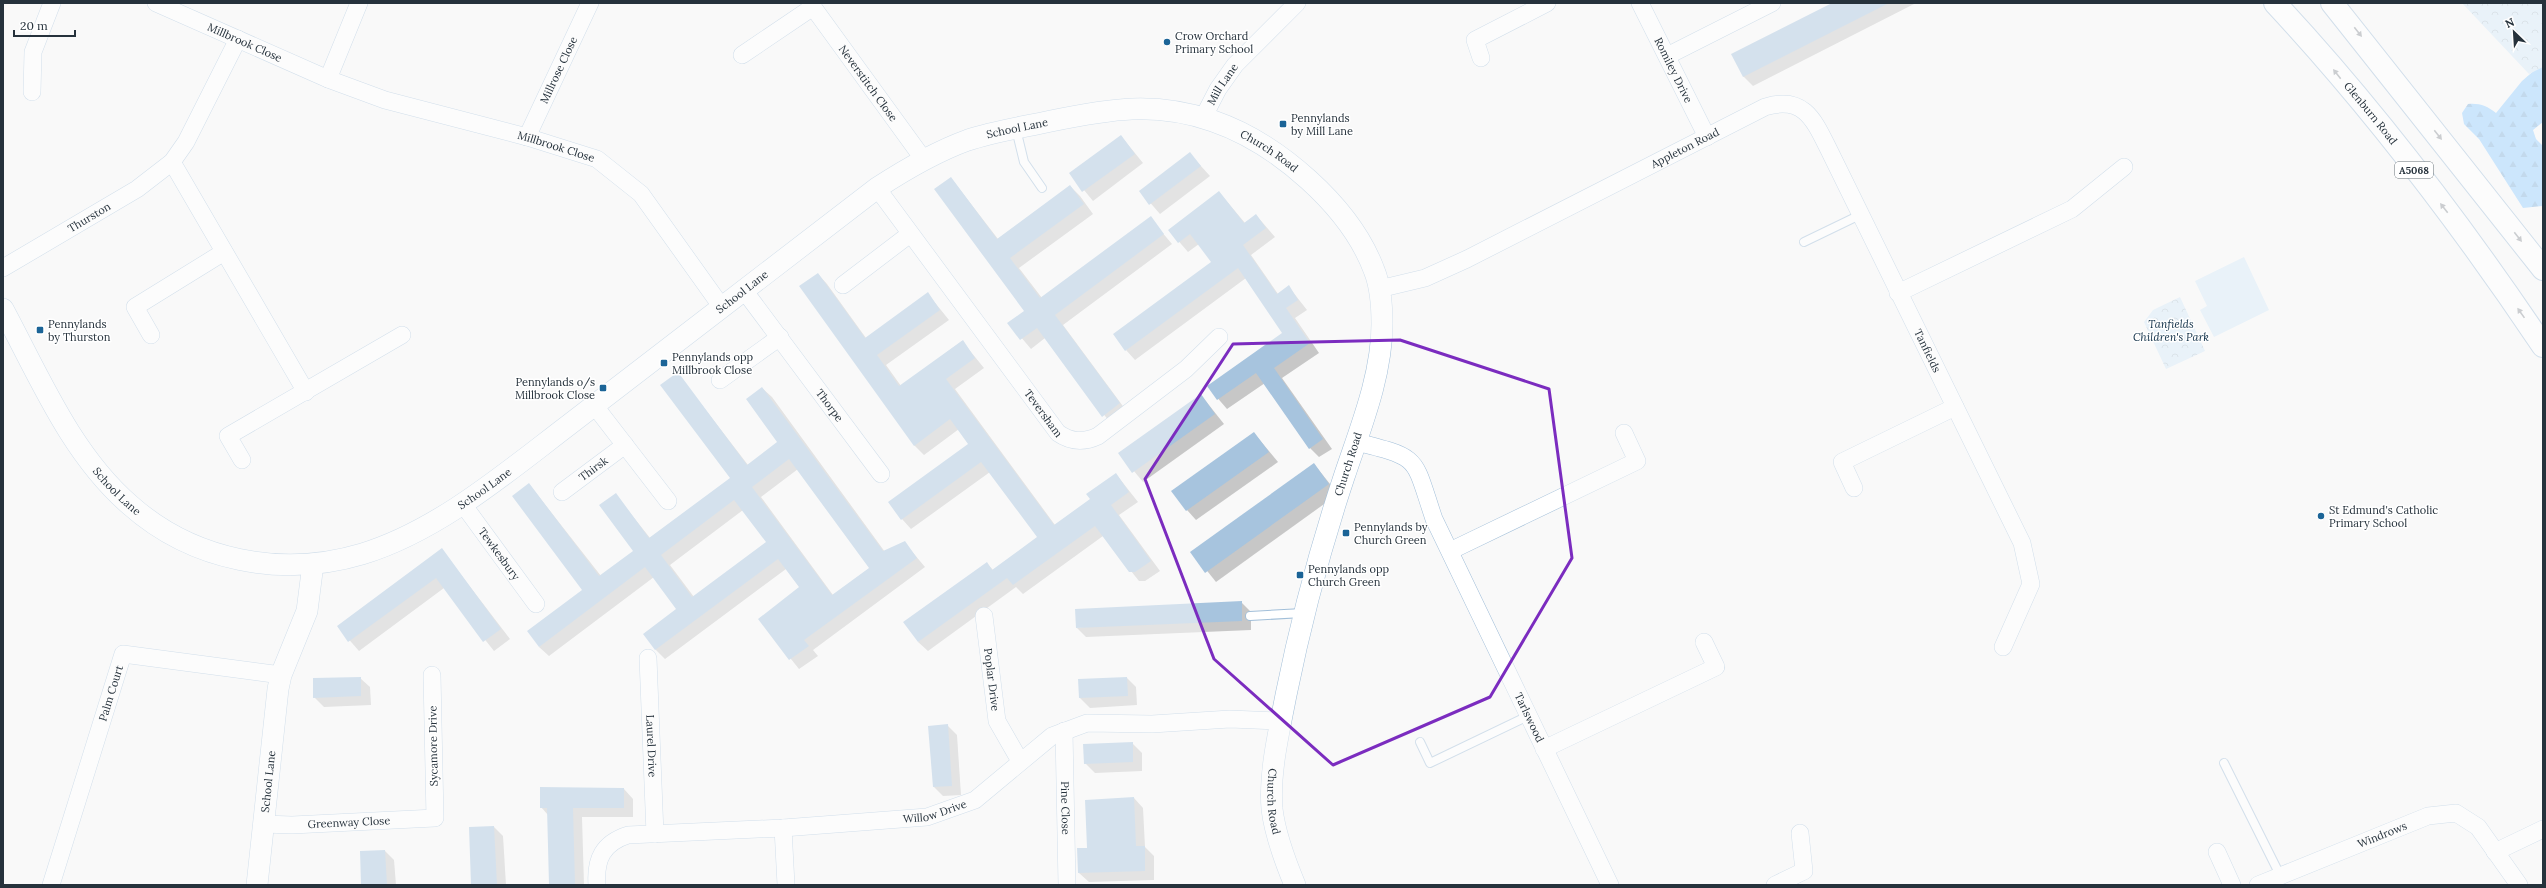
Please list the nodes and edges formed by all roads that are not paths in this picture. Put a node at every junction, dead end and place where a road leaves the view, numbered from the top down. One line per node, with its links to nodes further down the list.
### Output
1 (52, 3): 17 (street)
2 (359, 3): 16 (street)
3 (590, 3): 20 (street, Millrose Close)
4 (1297, 3): 18 (street, Mill Lane)
5 (1547, 3): 15 (street)
6 (1640, 3): 14 (street, Romiley Drive)
7 (1772, 3): 14 (street)
8 (2275, 3): 43 (main road, Glenburn Road / A5068, one-way to 8)
9 (2332, 3): 32 (main road, one-way to 32)
10 (160, 4): 12 (street, Millbrook Close)
11 (811, 5): 13 (street, Neverstitch Close); 22 (street, Neverstitch Close)
12 (238, 38): 16 (street, Millbrook Close); 23 (street, Thurston)
13 (742, 55)
14 (1667, 56): 21 (street, Romiley Drive)
15 (1481, 58)
16 (328, 79): 20 (street, Millbrook Close)
17 (32, 92)
18 (1203, 118): 19 (street, School Lane); 35 (street, Church Road)
19 (1016, 129): 22 (street, School Lane); 26 (lane)
20 (527, 137): 37 (street, Millbrook Close)
21 (1707, 137): 27 (street, Appleton Road); 35 (street, Appleton Road)
22 (924, 160): 25 (street, School Lane)
23 (172, 162): 30 (street); 31 (street, Thurston)
24 (2124, 167): 36 (street)
25 (877, 188): 28 (street, Teversham); 34 (street, School Lane)
26 (1042, 188)
27 (1862, 214): 29 (lane); 36 (street, Appleton Road)
28 (910, 234): 33 (street); 42 (street, Teversham)
29 (1804, 242)
30 (224, 252): 39 (street); 45 (street)
31 (3, 268)
32 (2543, 269)
33 (843, 285)
34 (743, 289): 37 (street, School Lane); 41 (street, Thorpe)
35 (1379, 289): 49 (street, Church Road)
36 (1898, 293): 47 (street, Tanfields)
37 (721, 306): 46 (street, School Lane)
38 (3, 309): 58 (street, School Lane)
39 (152, 335)
40 (402, 336): 45 (street)
41 (780, 337): 44 (street); 52 (street, Thorpe)
42 (1219, 337)
43 (2543, 346)
44 (720, 380)
45 (306, 392): 51 (street)
46 (594, 405): 50 (street); 56 (street, School Lane)
47 (1956, 407): 53 (street); 64 (street, Tanfields)
48 (1624, 432): 57 (street)
49 (1356, 442): 57 (street, Tarlswood); 60 (street, Church Road)
50 (625, 445): 54 (street, Thirsk); 55 (street)
51 (242, 460)
52 (882, 474)
53 (1854, 488)
54 (562, 492)
55 (668, 501)
56 (462, 503): 58 (street, School Lane); 59 (street, Tewkesbury)
57 (1450, 551): 68 (street, Tarlswood)
58 (313, 564): 67 (street, School Lane)
59 (536, 604)
60 (1304, 613): 62 (lane); 69 (street, Church Road)
61 (984, 616): 73 (street, Poplar Drive)
62 (1250, 616)
63 (1704, 642): 72 (street)
64 (2003, 648)
65 (648, 658): 80 (street, Laurel Drive)
66 (432, 674): 75 (street, Sycamore Drive)
67 (281, 675): 76 (street, School Lane); 84 (street, Palm Court)
68 (1528, 716): 71 (lane); 72 (street, Tarlswood)
69 (1281, 721): 70 (street, Willow Drive); 89 (street, Church Road)
70 (1064, 731): 73 (street, Willow Drive); 88 (street, Pine Close)
71 (1420, 742)
72 (1544, 749): 90 (street, Tarlswood)
73 (1020, 761): 77 (street, Willow Drive)
74 (2224, 763): 83 (lane)
75 (435, 818): 76 (street, Greenway Close)
76 (263, 824): 85 (street, School Lane)
77 (783, 828): 80 (street, Willow Drive); 87 (street)
78 (2543, 829): 82 (street)
79 (1800, 833): 91 (street)
80 (655, 834): 86 (street, Willow Drive)
81 (2217, 852): 92 (street)
82 (2495, 852): 83 (street, Windrows); 94 (street, Windrows)
83 (2280, 876): 93 (street, Windrows)
84 (52, 885)
85 (257, 885)
86 (597, 885)
87 (786, 885)
88 (1068, 885)
89 (1295, 885)
90 (1610, 885)
91 (1775, 885)
92 (2232, 885)
93 (2258, 885)
94 (2519, 885)

